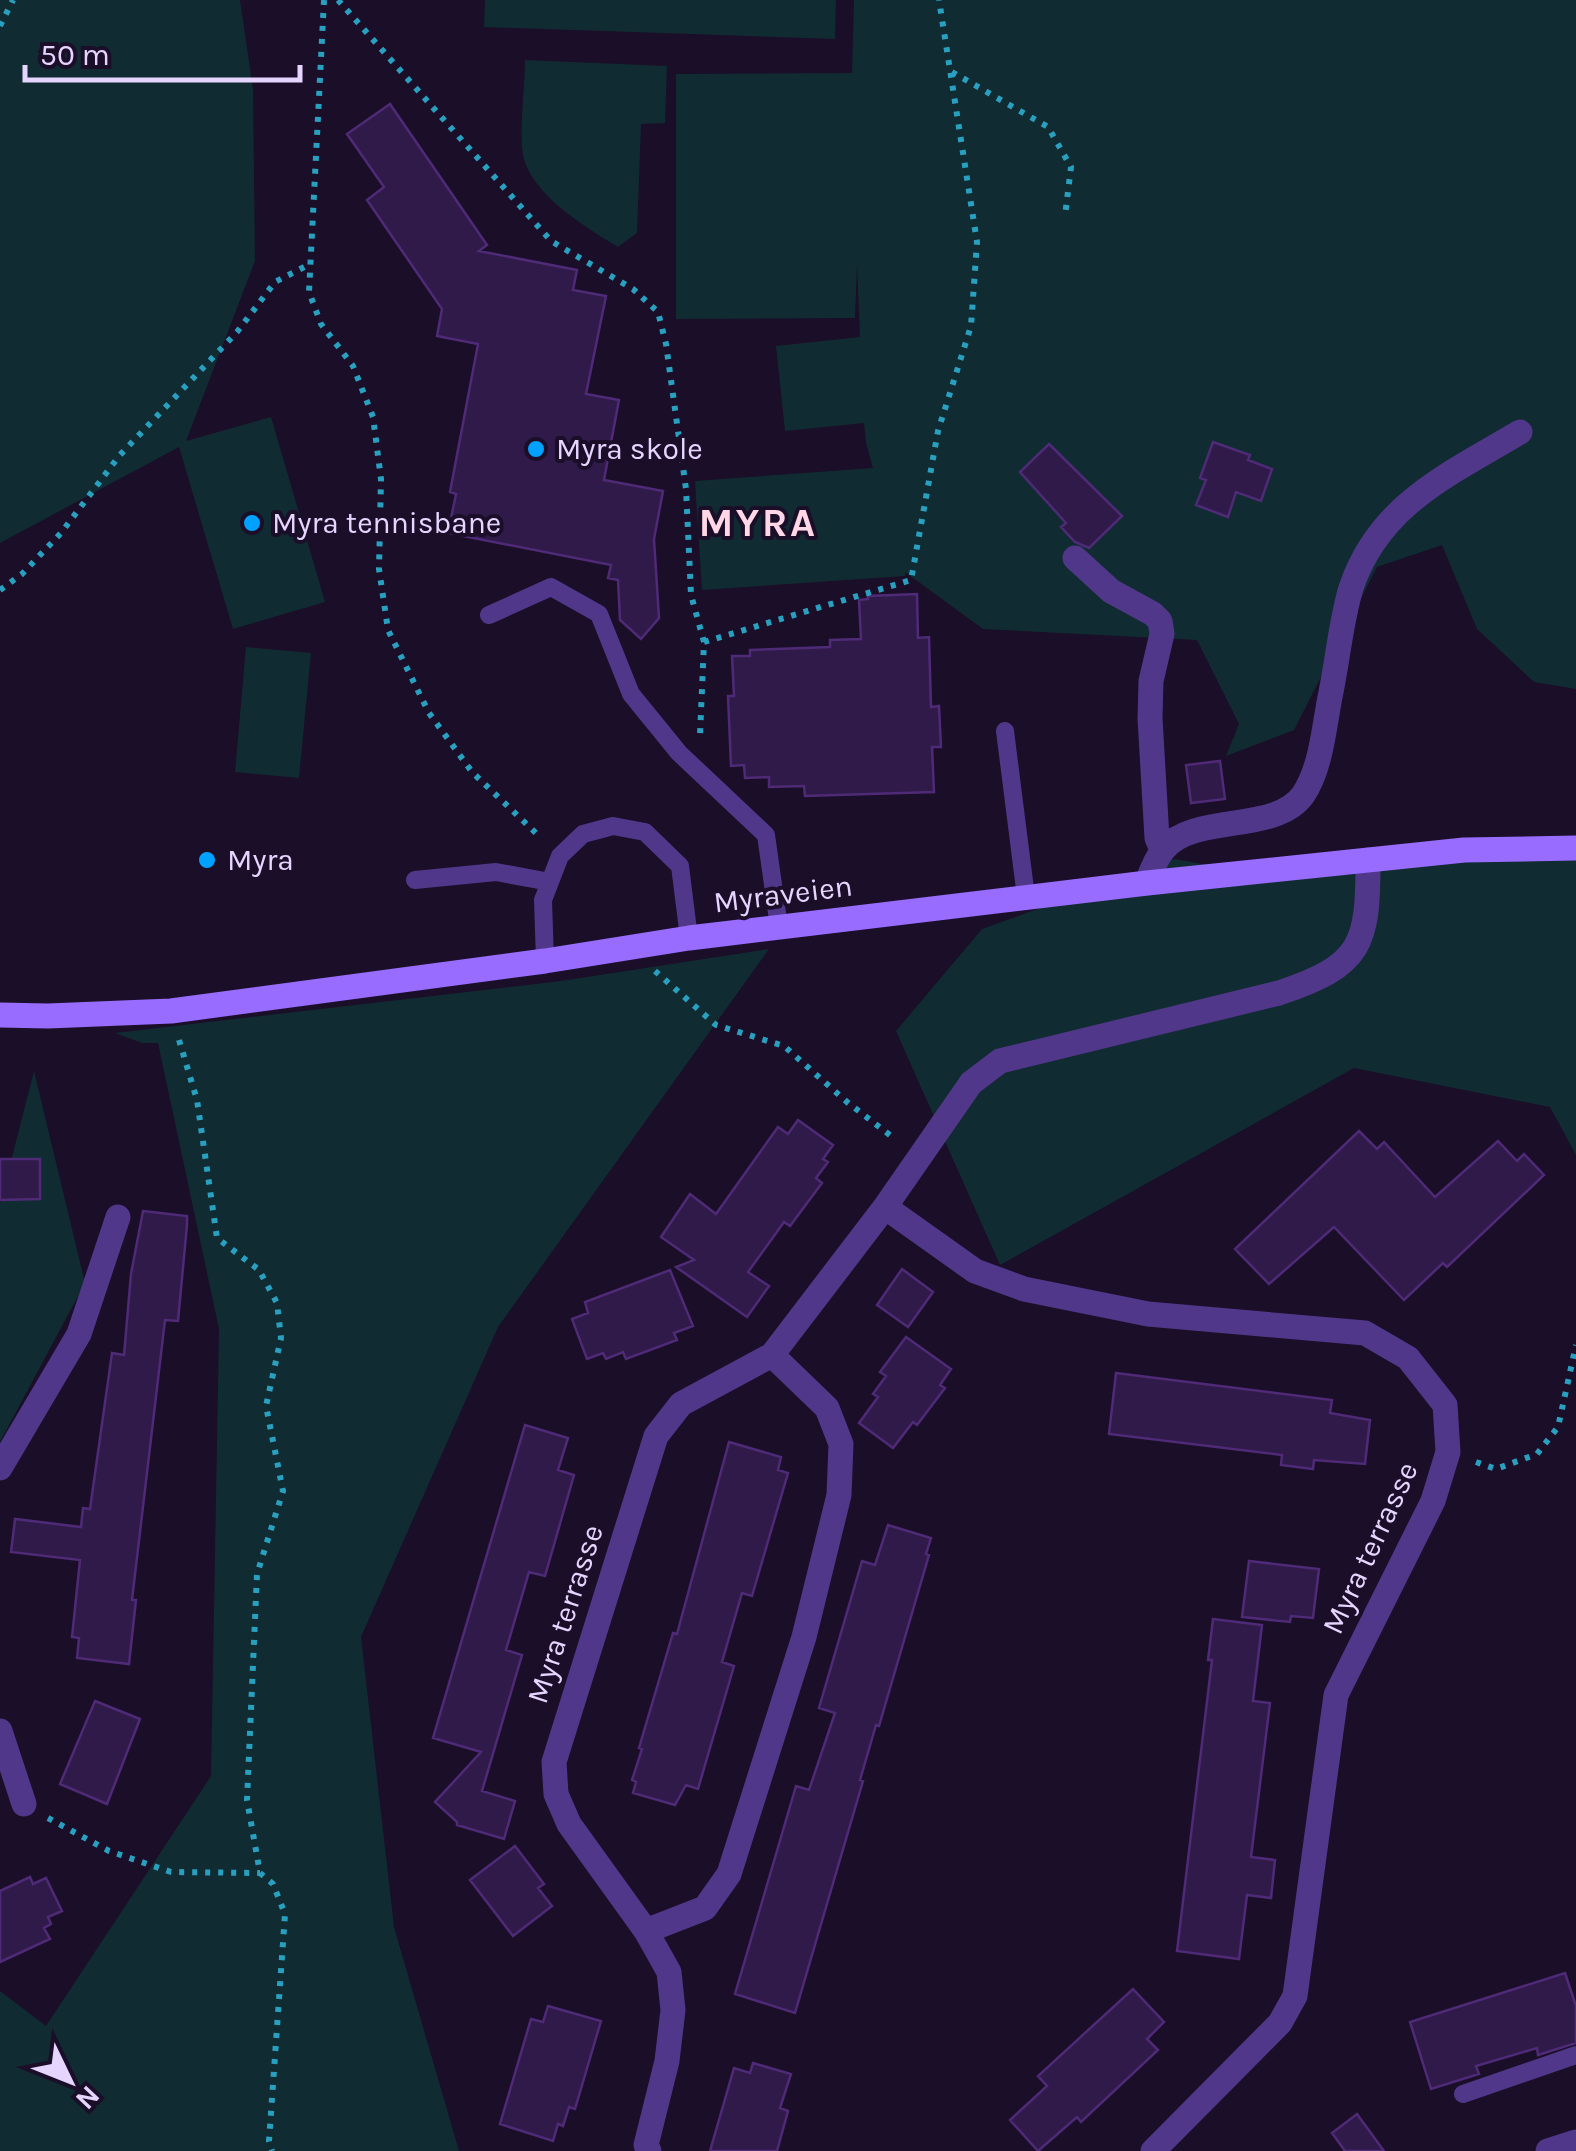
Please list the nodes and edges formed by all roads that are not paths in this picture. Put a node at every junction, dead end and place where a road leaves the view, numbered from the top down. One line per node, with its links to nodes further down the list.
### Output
1 (1520, 432): 6 (street)
2 (1075, 558): 6 (street)
3 (489, 615): 12 (lane)
4 (1006, 731): 11 (lane)
5 (1576, 848): 7 (main road, Myraveien)
6 (1162, 850): 10 (street)
7 (1368, 860): 10 (main road, Myraveien); 16 (street, Myra terrasse)
8 (415, 880): 9 (lane)
9 (550, 882): 13 (lane); 14 (lane)
10 (1147, 882): 11 (main road, Myraveien)
11 (1026, 897): 12 (main road, Myraveien)
12 (779, 927): 13 (main road, Myraveien)
13 (689, 938): 14 (main road, Myraveien)
14 (545, 961): 15 (main road, Myraveien)
15 (0, 1015)
16 (885, 1207): 18 (street, Myra terrasse); 27 (street, Myra terrasse)
17 (118, 1217): 19 (street)
18 (772, 1355): 22 (street); 22 (street, Myra terrasse)
19 (0, 1468)
20 (0, 1730): 21 (street)
21 (24, 1804)
22 (646, 1931): 26 (street, Myra terrasse)
23 (1576, 2055): 24 (lane)
24 (1463, 2094)
25 (1576, 2142): 28 (street)
26 (649, 2151)
27 (1153, 2151)
28 (1548, 2151)

